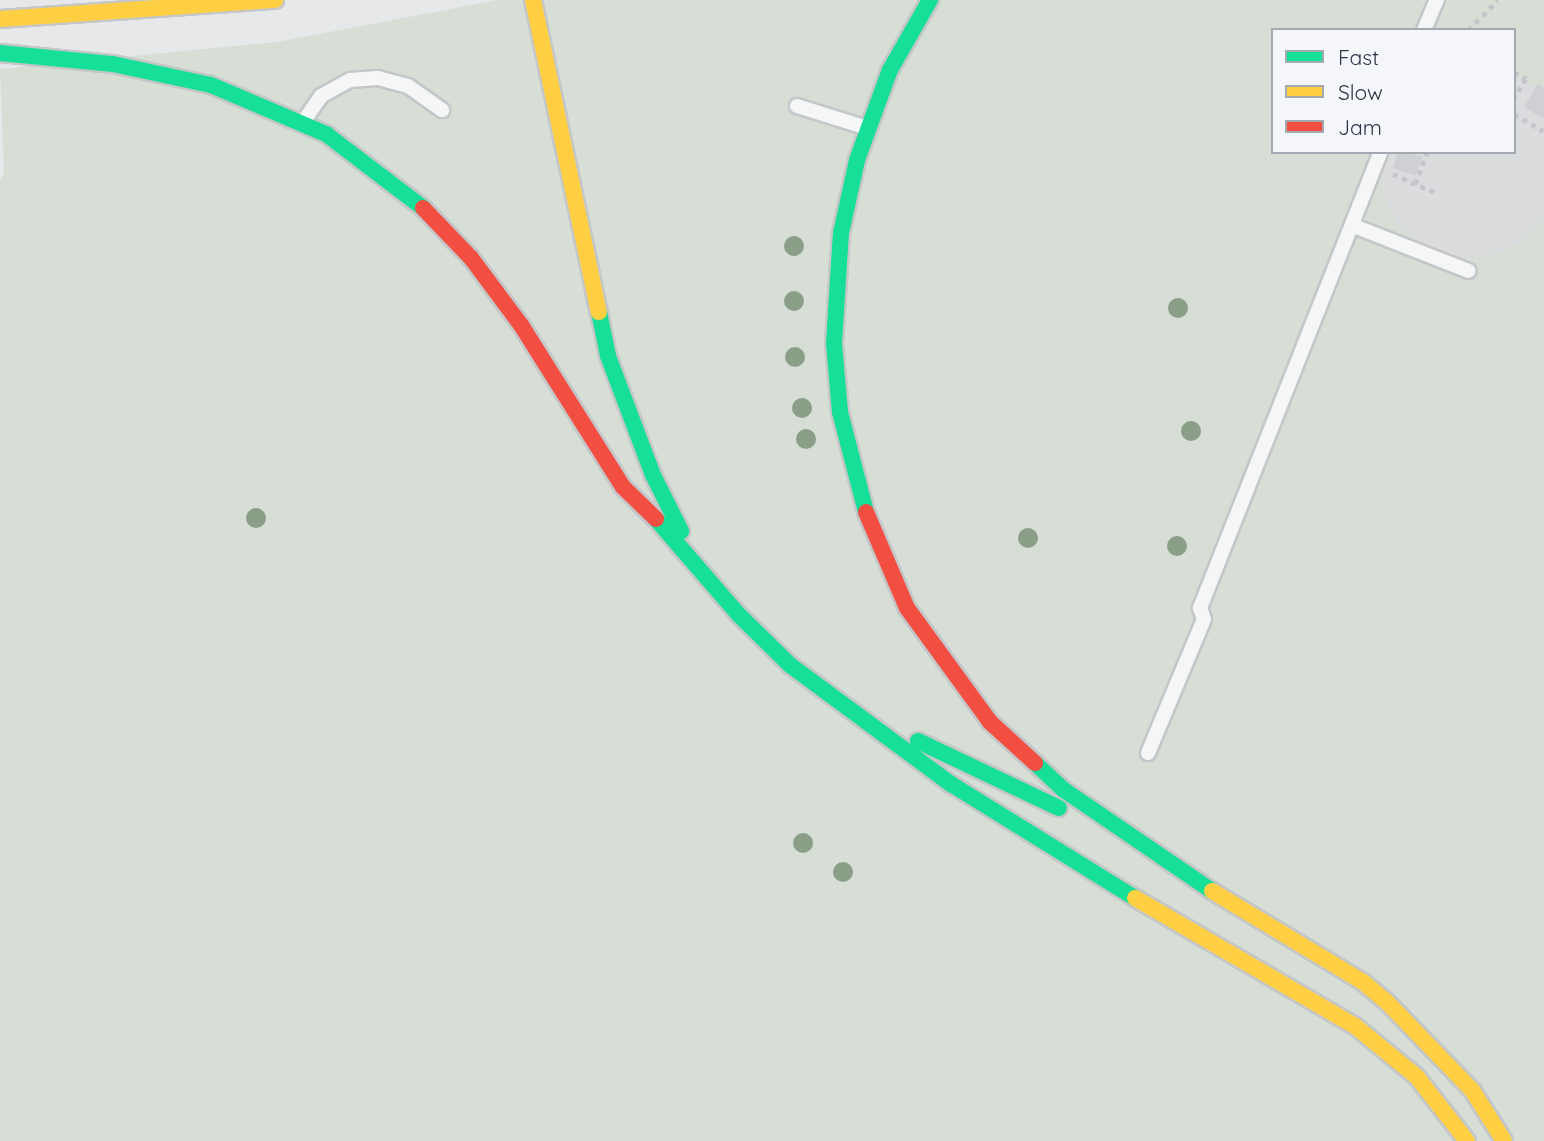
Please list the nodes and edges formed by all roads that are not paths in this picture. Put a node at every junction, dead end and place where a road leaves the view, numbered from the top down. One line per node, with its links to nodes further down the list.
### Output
1 (275, 0): 5 (main road)
2 (533, 0): 15 (main road)
3 (930, 0): 11 (main road)
4 (1437, 0): 6 (lane)
5 (0, 19)
6 (1425, 28)
7 (0, 53): 10 (main road)
8 (797, 106): 11 (lane)
9 (442, 110): 10 (lane)
10 (303, 122): 15 (main road)
11 (868, 129): 18 (main road)
12 (1378, 159): 13 (lane)
13 (1354, 226): 14 (lane); 17 (lane)
14 (1469, 271)
15 (699, 567): 16 (main road)
16 (855, 713): 18 (main road); 19 (main road)
17 (1148, 753)
18 (1212, 891): 20 (main road)
19 (1467, 1141)
20 (1504, 1141)

